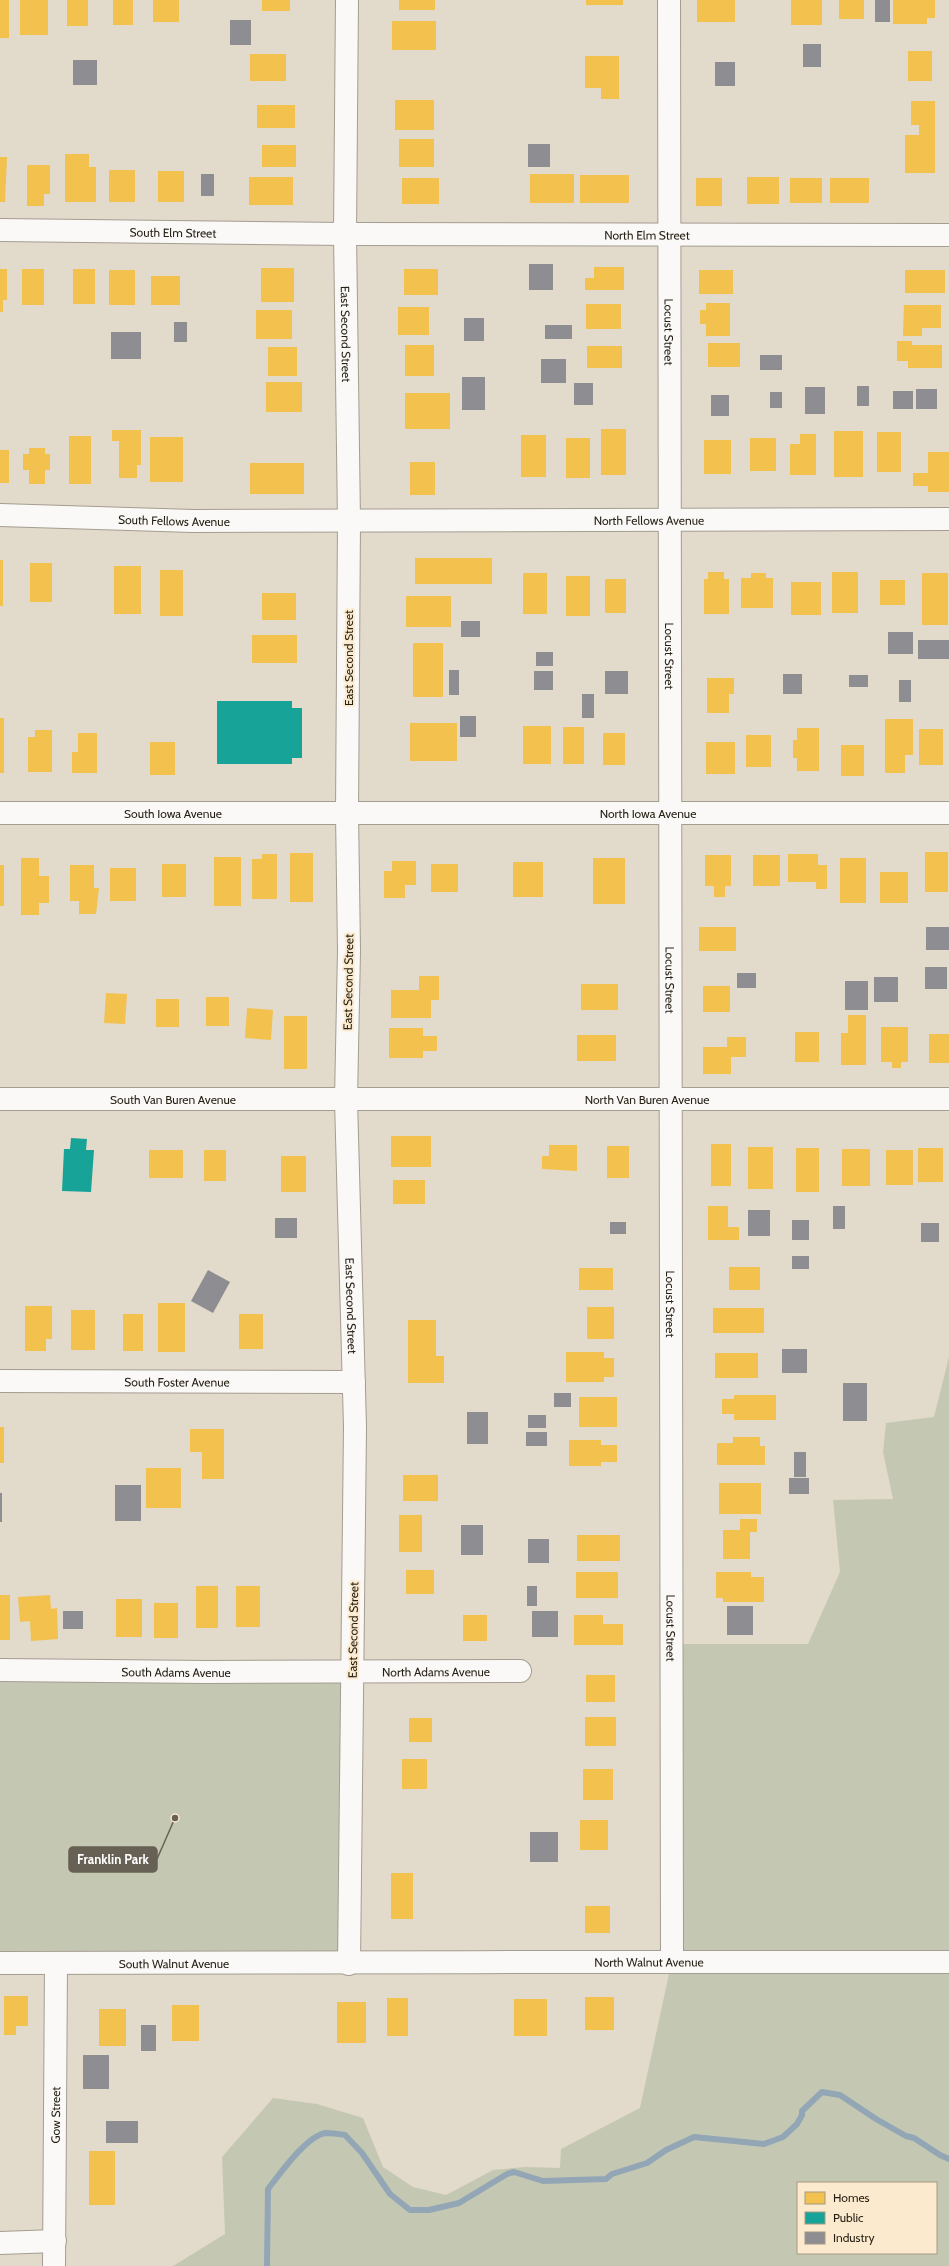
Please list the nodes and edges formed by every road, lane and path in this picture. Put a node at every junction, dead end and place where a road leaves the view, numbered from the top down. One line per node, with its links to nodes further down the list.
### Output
1 (347, 0): 4 (street, East Second Street)
2 (669, 0): 5 (street, Locust Street)
3 (0, 230): 4 (street, South Elm Street)
4 (345, 234): 5 (street, North Elm Street); 10 (street, East Second Street)
5 (669, 235): 6 (street, North Elm Street); 8 (street, Locust Street)
6 (949, 235)
7 (0, 516): 10 (street, South Fellows Avenue)
8 (670, 520): 9 (street, North Fellows Avenue); 10 (street, North Fellows Avenue); 13 (street, Locust Street)
9 (949, 520)
10 (349, 521): 12 (street, East Second Street)
11 (0, 813): 12 (street, South Iowa Avenue)
12 (347, 813): 13 (street, North Iowa Avenue); 18 (street, East Second Street)
13 (670, 813): 14 (street, North Iowa Avenue); 16 (street, Locust Street)
14 (949, 813)
15 (0, 1099): 18 (street, South Van Buren Avenue)
16 (671, 1099): 17 (street, North Van Buren Avenue); 18 (street, North Van Buren Avenue); 24 (street, Locust Street)
17 (949, 1099)
18 (346, 1100): 20 (street, East Second Street)
19 (0, 1381): 20 (street, South Foster Avenue)
20 (354, 1382): 23 (street, East Second Street)
21 (0, 1670): 23 (street, South Adams Avenue)
22 (520, 1671): 23 (street, North Adams Avenue)
23 (353, 1672): 28 (street, East Second Street)
24 (672, 1960): 25 (street, North Walnut Avenue); 28 (street, North Walnut Avenue)
25 (949, 1962)
26 (0, 1963): 27 (street, South Walnut Avenue)
27 (56, 1963): 28 (street, South Walnut Avenue); 29 (street, Gow Street)
28 (349, 1964)
29 (55, 2241): 30 (street); 31 (street, Gow Street)
30 (0, 2243)
31 (54, 2266)

